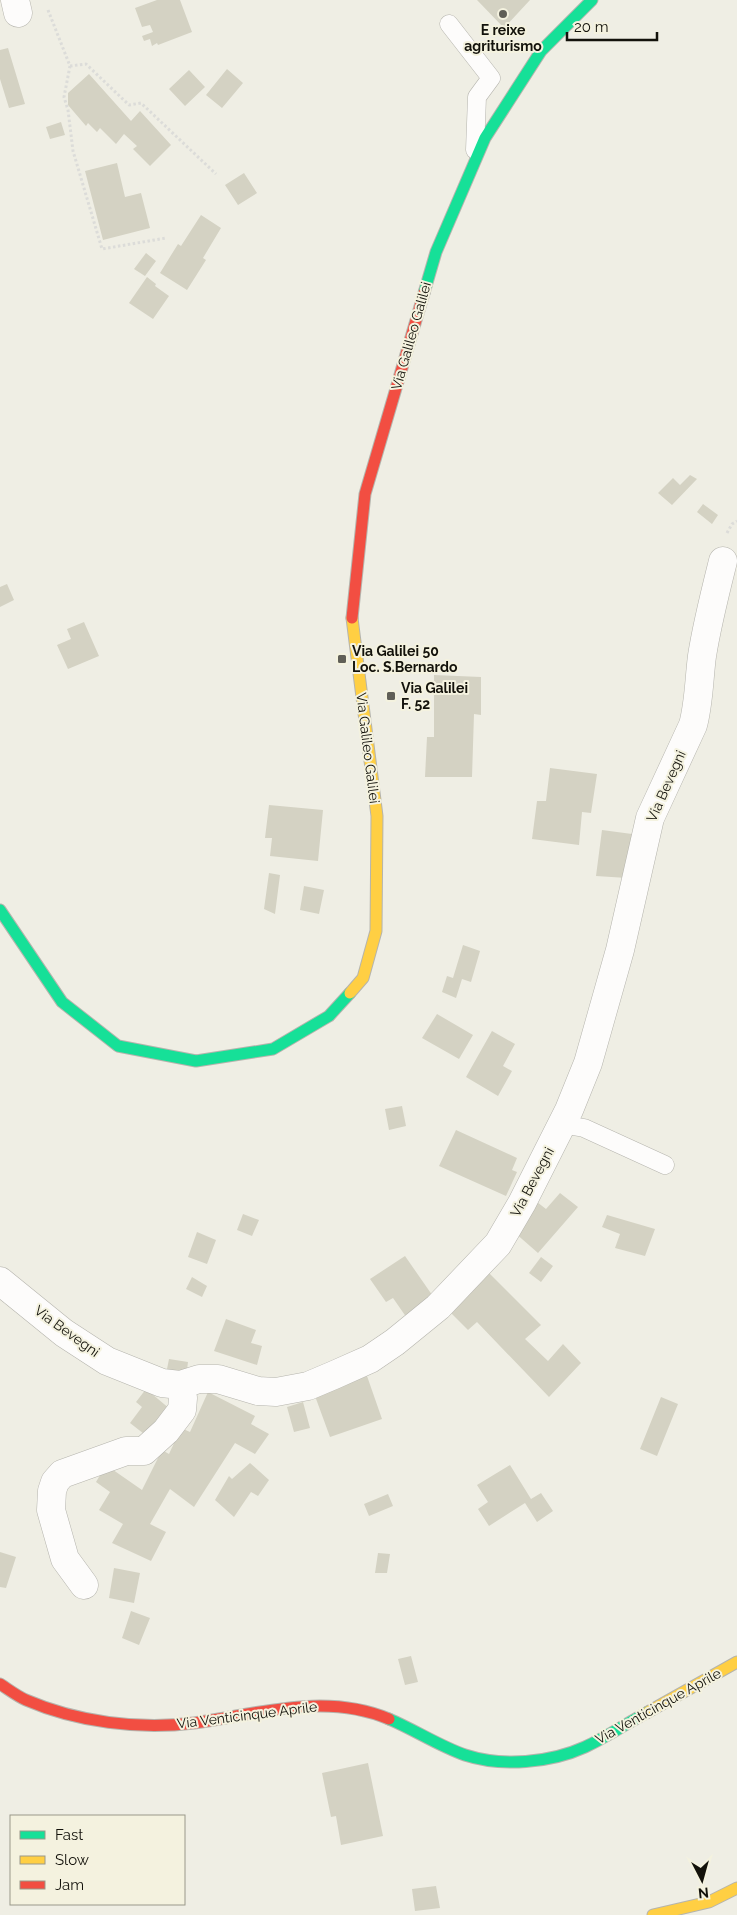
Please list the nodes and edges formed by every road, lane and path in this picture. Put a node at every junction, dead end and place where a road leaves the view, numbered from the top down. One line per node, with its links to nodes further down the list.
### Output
1 (592, 0): 5 (main road, Via Galileo Galilei)
2 (16, 7): 4 (path)
3 (449, 24): 5 (lane)
4 (70, 66): 6 (path); 7 (path)
5 (474, 163): 9 (main road, Via Galileo Galilei)
6 (216, 174)
7 (166, 238)
8 (723, 561): 10 (street, Via Bevegni)
9 (0, 910)
10 (561, 1124): 11 (lane); 13 (street, Via Bevegni)
11 (666, 1165)
12 (0, 1281): 13 (street, Via Bevegni)
13 (180, 1385): 14 (street)
14 (84, 1585)
15 (737, 1662): 16 (main road, Via Venticinque Aprile)
16 (0, 1684)
17 (737, 1888): 18 (main road)
18 (653, 1915)

